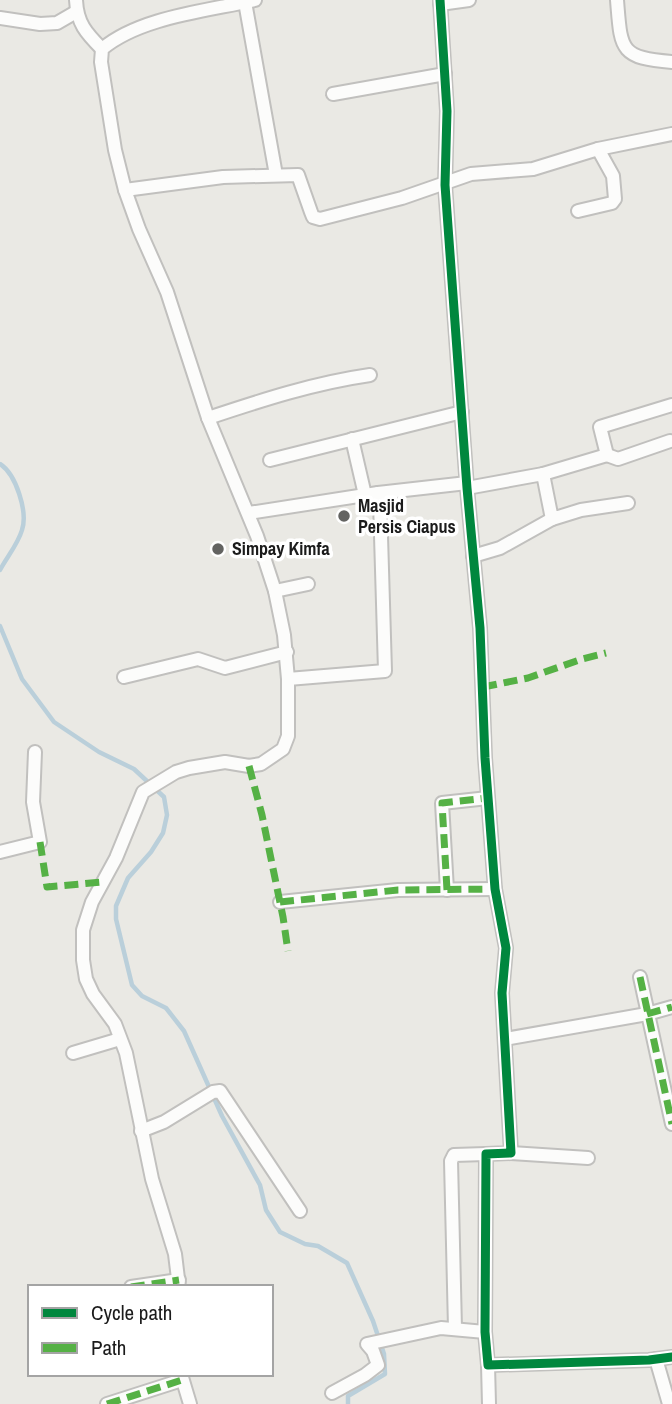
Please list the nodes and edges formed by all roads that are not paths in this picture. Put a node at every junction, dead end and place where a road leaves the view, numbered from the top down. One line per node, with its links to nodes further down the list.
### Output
1 (469, 0): 4 (street)
2 (617, 0): 8 (street)
3 (250, 1): 7 (street); 13 (street)
4 (440, 2): 9 (street)
5 (76, 6): 6 (street); 7 (street)
6 (0, 18)
7 (102, 49): 15 (street)
8 (672, 62)
9 (445, 74): 10 (street); 14 (street)
10 (333, 94)
11 (672, 134): 12 (street)
12 (598, 149): 14 (street); 16 (street)
13 (276, 175): 14 (street); 15 (street)
14 (445, 185): 19 (street)
15 (125, 190): 20 (street)
16 (578, 211)
17 (370, 374): 20 (street)
18 (672, 405): 23 (street)
19 (462, 412): 21 (street); 26 (street)
20 (208, 418): 29 (street)
21 (352, 439): 24 (street); 27 (street)
22 (670, 441): 23 (street)
23 (607, 455): 25 (street)
24 (270, 460)
25 (543, 474): 26 (street); 30 (street)
26 (467, 485): 27 (street); 31 (street)
27 (372, 494): 29 (street); 36 (street)
28 (628, 503): 30 (street)
29 (249, 513): 33 (street)
30 (552, 519): 31 (street)
31 (473, 556): 38 (street)
32 (308, 584): 33 (street)
33 (275, 591): 34 (street)
34 (287, 652): 35 (street); 36 (street)
35 (124, 677)
36 (288, 679): 46 (street)
37 (35, 752): 39 (street)
38 (488, 798): 40 (street); 41 (street)
39 (0, 852)
40 (495, 889): 41 (street); 47 (street)
41 (447, 890): 42 (street)
42 (280, 902)
43 (640, 977): 45 (street)
44 (672, 1007): 45 (street)
45 (646, 1014): 47 (street); 49 (street)
46 (120, 1039): 48 (street); 50 (street)
47 (505, 1039): 51 (street)
48 (73, 1053)
49 (672, 1124)
50 (141, 1131): 54 (street); 55 (street)
51 (511, 1153): 52 (street); 53 (street)
52 (486, 1154): 57 (street); 58 (street)
53 (588, 1158)
54 (300, 1211)
55 (179, 1283): 56 (street)
56 (155, 1285)
57 (455, 1328): 58 (street); 63 (street)
58 (485, 1332): 61 (street)
59 (672, 1357): 60 (street)
60 (656, 1359): 61 (street); 67 (street)
61 (488, 1365): 66 (street)
62 (181, 1377): 64 (street); 65 (street)
63 (332, 1393)
64 (107, 1404)
65 (190, 1404)
66 (489, 1404)
67 (668, 1404)

